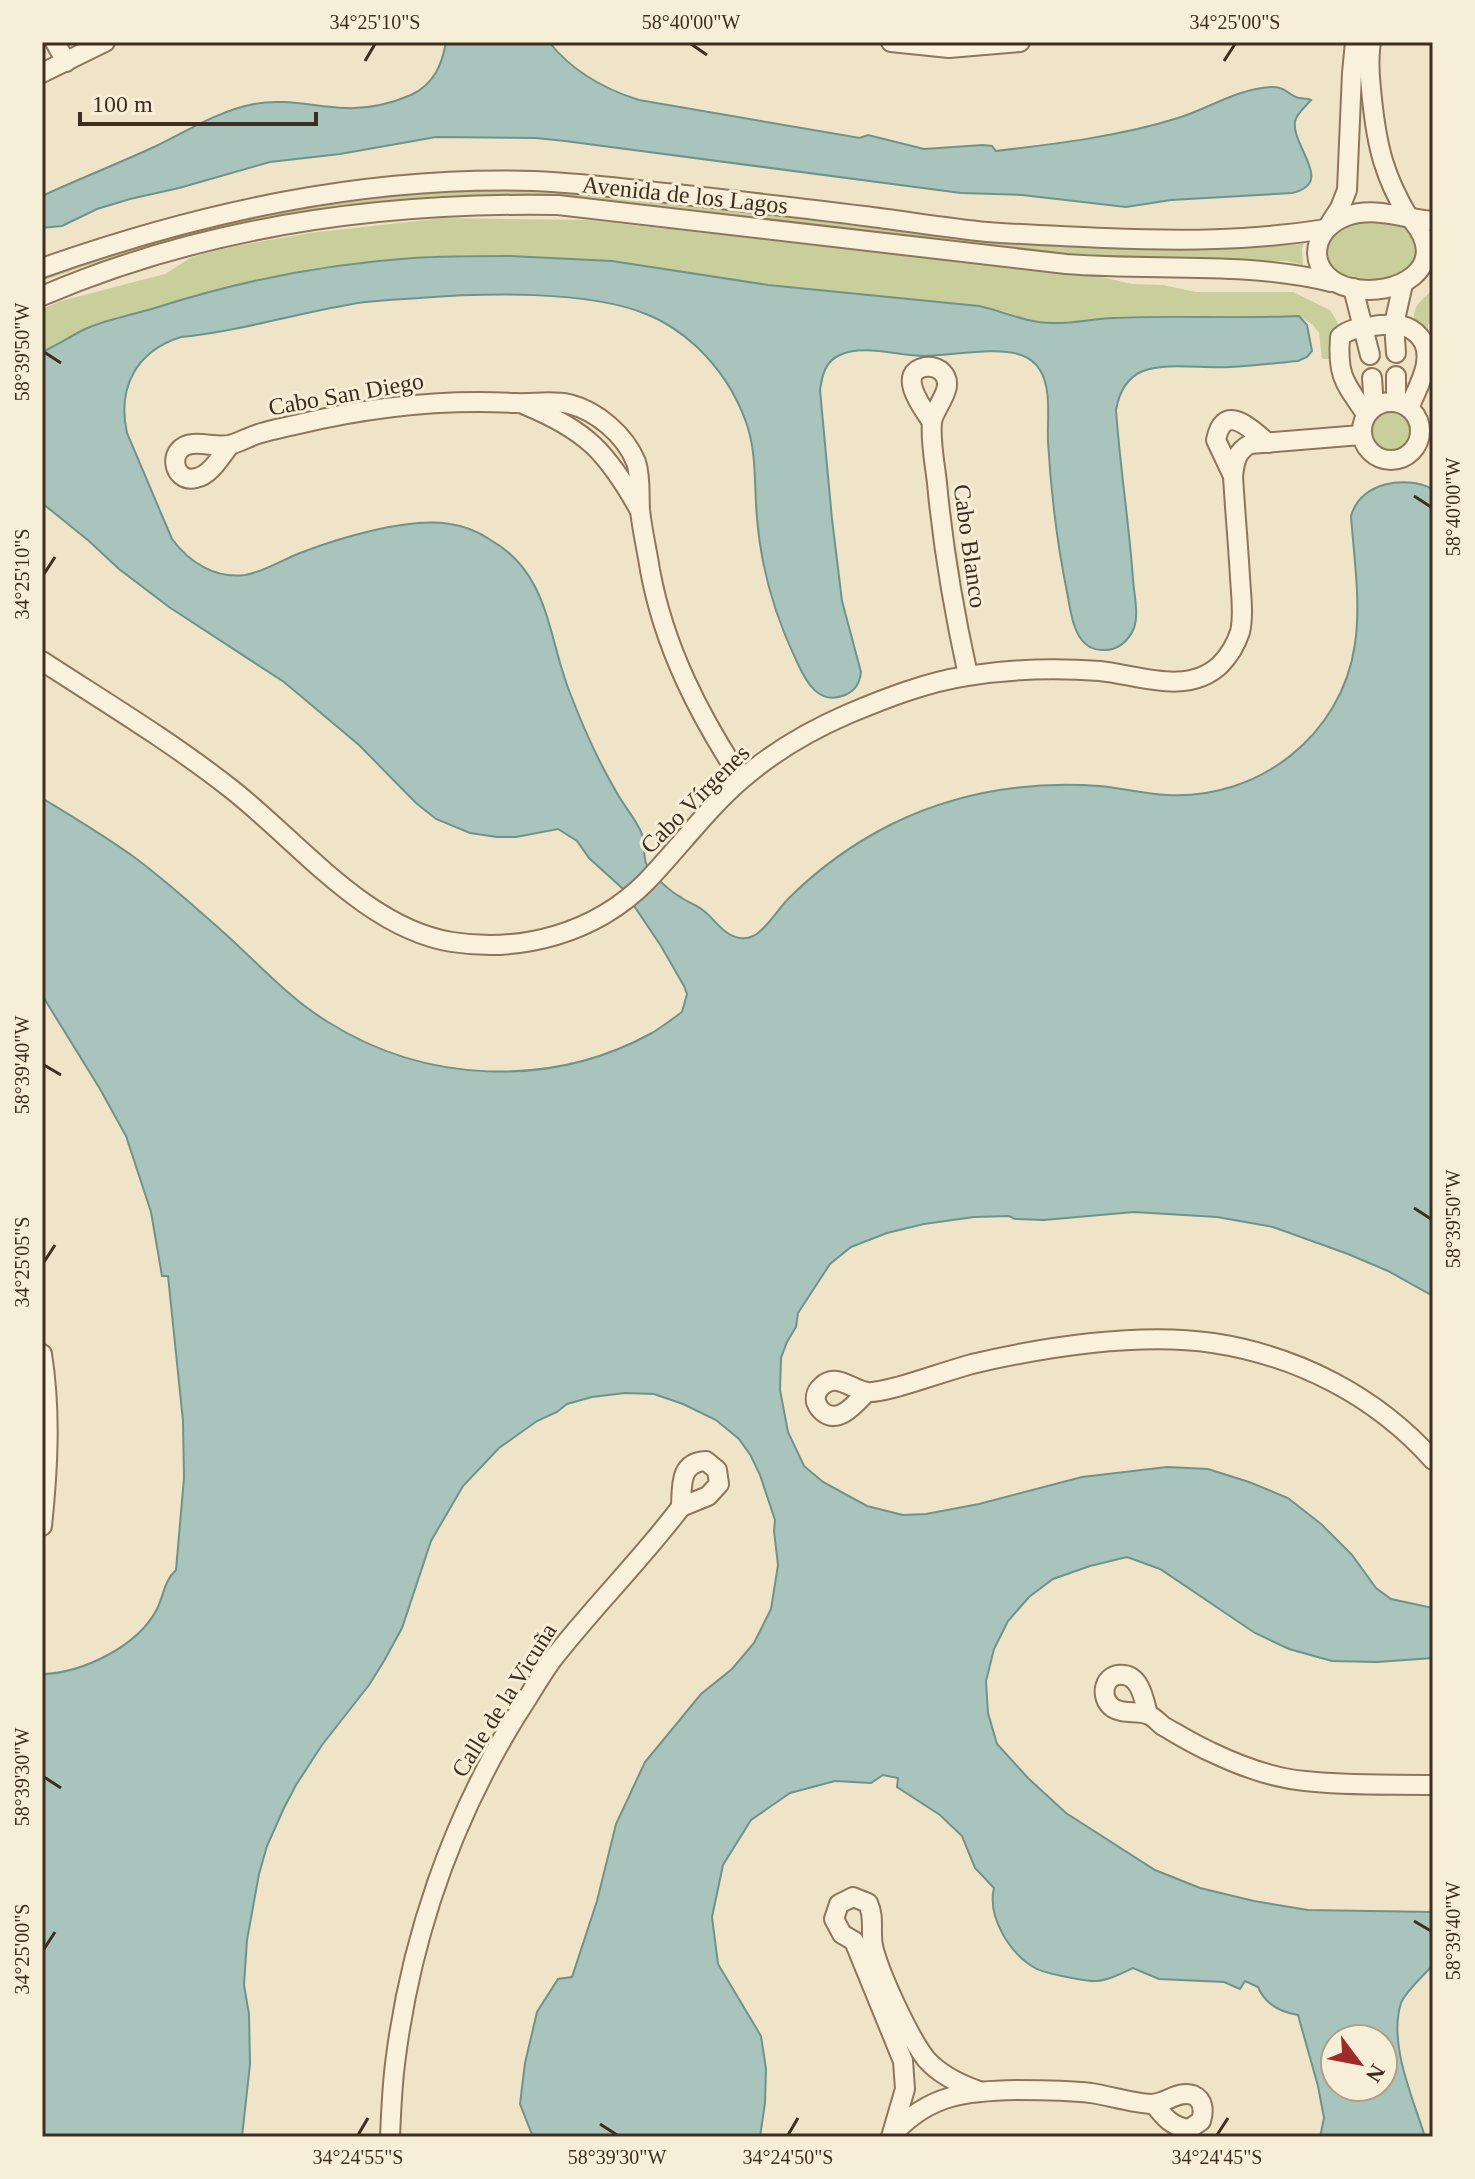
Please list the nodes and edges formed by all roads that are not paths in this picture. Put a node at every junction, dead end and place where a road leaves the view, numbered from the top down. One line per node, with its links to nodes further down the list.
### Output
1 (55, 42): 7 (street)
2 (105, 42): 7 (street)
3 (895, 42): 4 (street)
4 (1020, 42)
5 (1355, 42): 11 (street)
6 (1371, 42): 9 (street)
7 (66, 62): 8 (street)
8 (42, 73)
9 (1411, 219): 10 (street); 11 (street); 12 (street)
10 (1433, 221)
11 (1327, 227): 13 (street, Avenida de los Lagos); 14 (street)
12 (1426, 267): 15 (street)
13 (42, 268)
14 (1331, 282): 16 (street); 17 (street, Avenida de los Lagos)
15 (1403, 284): 16 (street); 18 (street)
16 (1353, 288): 19 (street)
17 (42, 296)
18 (1394, 324): 19 (street); 20 (street); 24 (street)
19 (1363, 327): 21 (street); 25 (street)
20 (1396, 353)
21 (1370, 355)
22 (1396, 376): 24 (street)
23 (1372, 378): 25 (street)
24 (1403, 405): 25 (street); 27 (street)
25 (1370, 410): 28 (street)
26 (932, 422): 33 (street, Cabo Blanco)
27 (1427, 433): 28 (street)
28 (1361, 435): 29 (street)
29 (1268, 443): 31 (street); 31 (street)
30 (230, 445): 34 (street, Cabo San Diego)
31 (1233, 476): 33 (street, Cabo Vírgenes)
32 (42, 661): 34 (street, Cabo Vírgenes)
33 (968, 675): 34 (street, Cabo Vírgenes)
34 (741, 779)
35 (42, 1354): 37 (street)
36 (867, 1392): 38 (street)
37 (45, 1444): 40 (street)
38 (1433, 1460)
39 (681, 1507): 50 (street, Calle de la Vicuña)
40 (42, 1526)
41 (1148, 1714): 42 (street)
42 (1433, 1785)
43 (871, 1933): 44 (street); 44 (street); 45 (street)
44 (854, 1941): 46 (street)
45 (928, 2061): 46 (street); 47 (street)
46 (905, 2074): 49 (street)
47 (979, 2091): 48 (street); 49 (street)
48 (1154, 2104)
49 (892, 2136)
50 (390, 2137)

